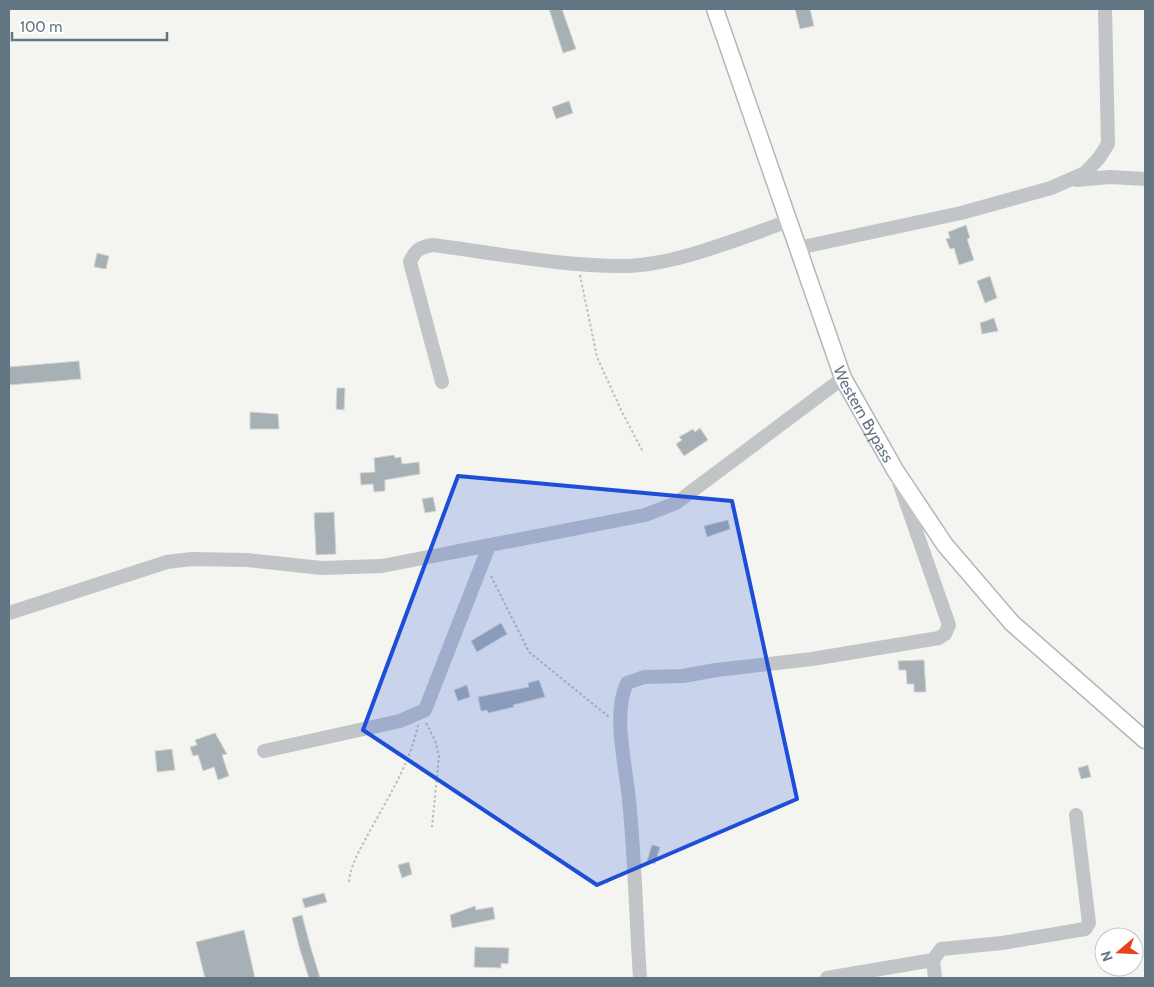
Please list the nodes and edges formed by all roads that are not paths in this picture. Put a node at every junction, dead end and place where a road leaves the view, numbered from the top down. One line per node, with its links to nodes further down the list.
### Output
1 (715, 9): 5 (main road, Western Bypass)
2 (1105, 9): 4 (street)
3 (1145, 179): 4 (street)
4 (1072, 181): 6 (street)
5 (790, 221): 6 (main road, Western Bypass); 8 (street)
6 (798, 248): 7 (main road, Western Bypass)
7 (843, 378): 9 (main road, Western Bypass); 10 (street)
8 (442, 382)
9 (895, 470): 12 (main road, Western Bypass); 16 (street)
10 (489, 546): 11 (street); 13 (street)
11 (9, 613)
12 (1145, 740)
13 (264, 751)
14 (1076, 815): 15 (street)
15 (933, 960): 17 (street); 18 (street)
16 (640, 978)
17 (827, 978)
18 (935, 978)

